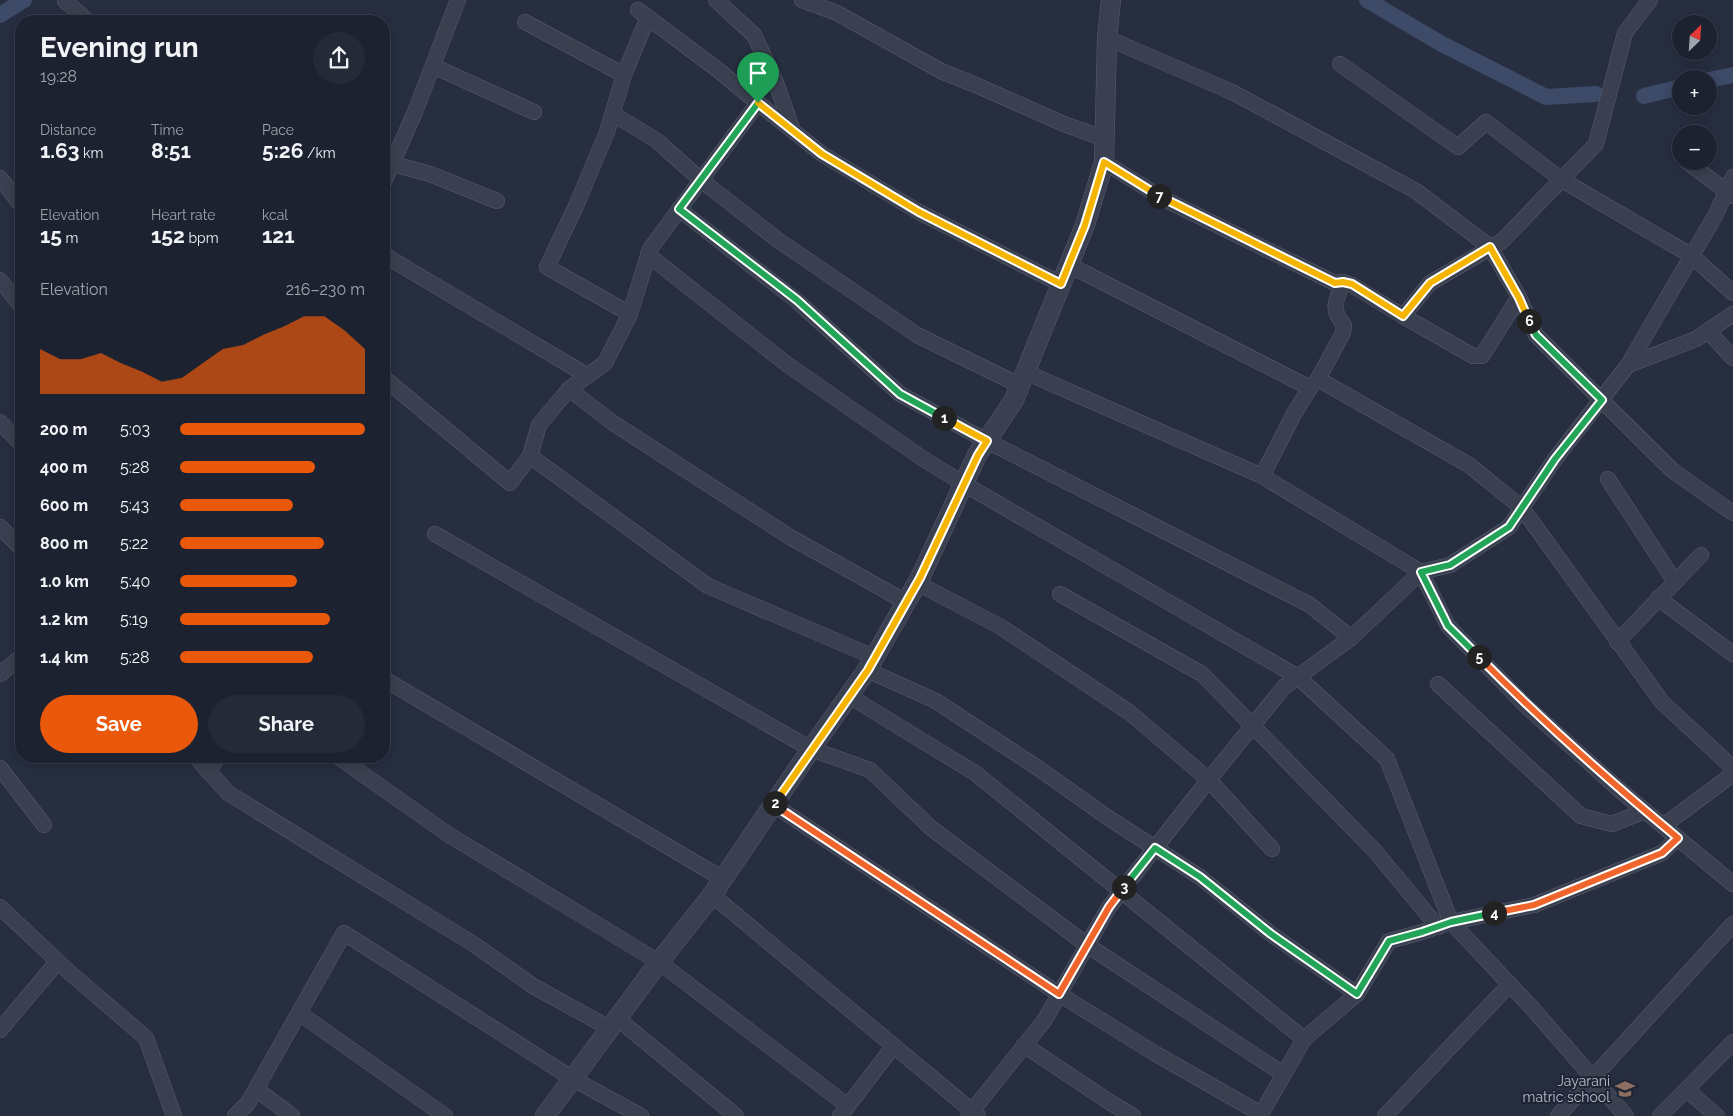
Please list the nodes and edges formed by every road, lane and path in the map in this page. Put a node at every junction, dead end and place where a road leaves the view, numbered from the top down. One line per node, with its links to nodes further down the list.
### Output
1 (458, 0): 11 (street)
2 (716, 0): 16 (street)
3 (802, 0): 17 (street)
4 (1111, 0): 9 (street)
5 (1650, 0): 24 (street)
6 (65, 1): 7 (street)
7 (81, 15)
8 (525, 22): 12 (street)
9 (1107, 38): 17 (street); 29 (street)
10 (1340, 64): 24 (street)
11 (433, 66): 14 (street); 19 (street)
12 (624, 75): 13 (street); 15 (street)
13 (758, 103): 16 (street); 23 (street)
14 (534, 112)
15 (613, 114): 23 (street); 40 (street)
16 (793, 132): 36 (street)
17 (1105, 139): 18 (street)
18 (1104, 162): 33 (street); 35 (street)
19 (393, 164): 20 (street); 27 (street)
20 (390, 170)
21 (1701, 170): 25 (street)
22 (0, 178): 26 (street)
23 (701, 180): 28 (street); 47 (street)
24 (1562, 180): 29 (street); 31 (street)
25 (1731, 188): 31 (street)
26 (15, 197)
27 (497, 201)
28 (679, 209): 30 (street); 54 (street)
29 (1490, 247): 38 (street); 42 (street)
30 (648, 254): 40 (street); 58 (street)
31 (1692, 256): 37 (street); 45 (street)
32 (390, 259): 46 (street)
33 (1069, 265): 36 (street); 49 (street)
34 (0, 280): 39 (street)
35 (1343, 282): 42 (street); 49 (street)
36 (1061, 284): 47 (street)
37 (1733, 293)
38 (1519, 298): 42 (street); 51 (street)
39 (15, 299)
40 (630, 314): 46 (street)
41 (1733, 314): 43 (street)
42 (1403, 316)
43 (1708, 331): 44 (street); 45 (street)
44 (1733, 358)
45 (1628, 366): 51 (street)
46 (588, 376): 50 (street)
47 (1022, 378): 54 (street); 56 (street)
48 (390, 383): 55 (street)
49 (1314, 383): 56 (street); 59 (street)
50 (569, 389): 55 (street); 70 (street)
51 (1602, 400): 59 (street); 60 (street)
52 (0, 422): 53 (street)
53 (15, 438)
54 (987, 441): 58 (street); 71 (street)
55 (530, 456): 75 (street)
56 (1262, 476): 65 (street)
57 (1608, 479): 66 (street)
58 (964, 484): 67 (street); 77 (street)
59 (1522, 508): 65 (street); 72 (street)
60 (1733, 513)
61 (0, 527): 63 (street)
62 (435, 534): 82 (street)
63 (15, 542)
64 (1702, 555): 66 (street)
65 (1421, 572): 71 (street); 92 (street)
66 (1675, 582): 69 (street)
67 (917, 583): 70 (street); 90 (street)
68 (1060, 594): 81 (street)
69 (1658, 598): 72 (street); 73 (street)
70 (906, 602): 75 (street)
71 (1351, 638): 77 (street)
72 (1617, 642): 87 (street)
73 (1733, 654)
74 (15, 663): 76 (street)
75 (871, 663): 80 (street); 96 (street)
76 (0, 674)
77 (1298, 677): 81 (street); 103 (street)
78 (390, 683): 98 (street)
79 (1438, 684): 92 (street)
80 (849, 696): 82 (street); 100 (street)
81 (1252, 726): 90 (street); 103 (street)
82 (812, 749): 91 (street); 105 (street)
83 (201, 763): 88 (street)
84 (214, 763): 88 (street)
85 (347, 763): 107 (street)
86 (0, 768): 93 (street)
87 (1733, 768)
88 (209, 772): 112 (street)
89 (1733, 774): 94 (street)
90 (1209, 780): 96 (street); 97 (street)
91 (774, 805): 98 (street); 109 (street)
92 (1645, 811): 94 (street)
93 (44, 825)
94 (1663, 826): 95 (street)
95 (1678, 838): 99 (street); 103 (street)
96 (1155, 848): 100 (street); 110 (street)
97 (1272, 849)
98 (723, 880): 101 (street)
99 (1733, 884)
100 (1121, 891): 105 (street); 114 (street)
101 (712, 895): 107 (street); 117 (street)
102 (0, 907): 106 (street)
103 (1445, 924): 108 (street); 110 (street)
104 (1733, 924): 119 (street)
105 (1087, 945): 109 (street); 118 (street)
106 (58, 962): 113 (street); 126 (street)
107 (659, 962): 112 (street); 123 (street)
108 (1510, 984): 119 (street); 134 (street)
109 (1059, 994): 116 (street); 125 (street)
110 (1357, 994): 114 (street)
111 (299, 1013): 120 (street); 121 (street); 129 (street)
112 (614, 1024): 120 (street); 132 (street)
113 (0, 1030)
114 (1304, 1039): 118 (street)
115 (1733, 1042): 122 (street)
116 (1024, 1045): 124 (street); 133 (street)
117 (893, 1047): 123 (street); 124 (street)
118 (1283, 1074): 125 (street)
119 (1594, 1078): 135 (street); 136 (street)
120 (573, 1080): 130 (street); 131 (street)
121 (256, 1090): 127 (street); 128 (street)
122 (1687, 1090): 137 (street); 138 (street)
123 (844, 1111)
124 (973, 1114)
125 (1260, 1115)
126 (174, 1116)
127 (235, 1116)
128 (292, 1116)
129 (445, 1116)
130 (545, 1116)
131 (641, 1116)
132 (736, 1116)
133 (1133, 1116)
134 (1385, 1116)
135 (1558, 1116)
136 (1626, 1116)
137 (1660, 1116)
138 (1717, 1116)

